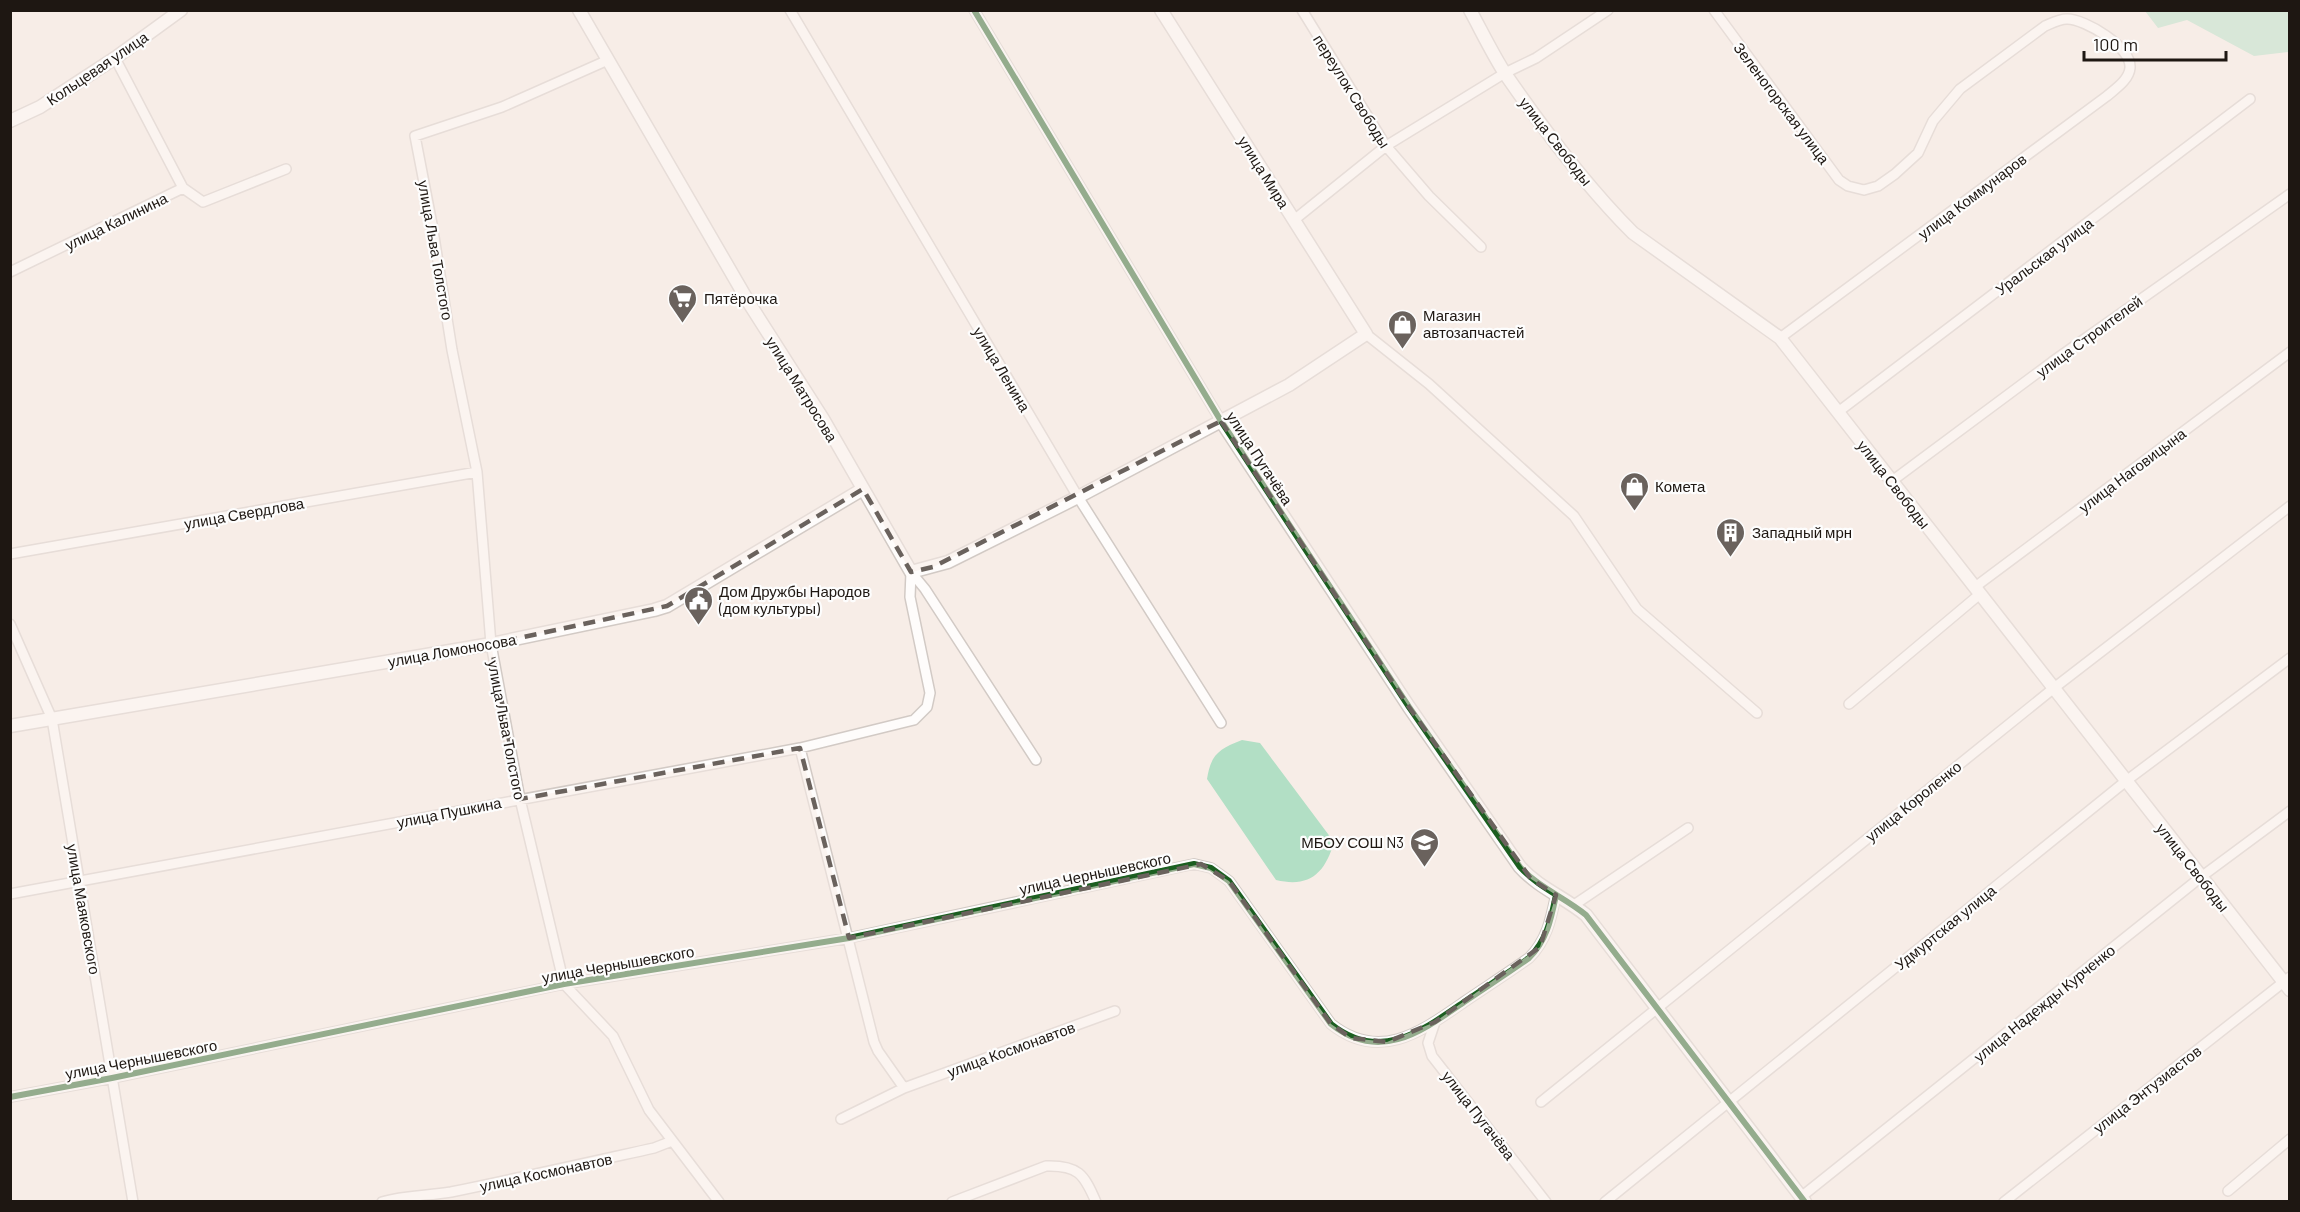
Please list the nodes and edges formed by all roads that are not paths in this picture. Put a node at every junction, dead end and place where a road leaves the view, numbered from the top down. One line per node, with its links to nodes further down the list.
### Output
1 (181, 10): 11 (street, Кольцевая улица)
2 (579, 10): 12 (street, улица Матросова)
3 (790, 10): 31 (street, улица Ленина)
4 (974, 10): 27 (street, улица Пугачёва)
5 (1302, 10): 16 (street, переулок Свободы)
6 (1470, 10): 13 (street, улица Свободы)
7 (1608, 10): 13 (street)
8 (1714, 10): 10 (street, Зеленогорская улица)
9 (1163, 11): 20 (street, улица Мира)
10 (2113, 41): 24 (street, улица Коммунаров)
11 (115, 58): 15 (street, Кольцевая улица); 18 (street)
12 (608, 60): 28 (street, улица Льва Толстого); 30 (street, улица Матросова)
13 (1505, 73): 16 (street); 24 (street, улица Свободы)
14 (2250, 99): 26 (street, Уральская улица)
15 (10, 121)
16 (1386, 146): 20 (street); 21 (street, переулок Свободы)
17 (286, 169): 18 (street, улица Калинина)
18 (183, 188): 22 (street, улица Калинина)
19 (2289, 194): 29 (street, улица Строителей)
20 (1294, 220): 23 (street, улица Мира)
21 (1480, 247)
22 (10, 272)
23 (1366, 334): 27 (street); 41 (street)
24 (1780, 338): 26 (street, улица Свободы)
25 (2289, 352): 35 (street, улица Наговицына)
26 (1838, 412): 29 (street, улица Свободы)
27 (1221, 421): 31 (street); 54 (street, улица Пугачёва)
28 (477, 472): 33 (street, улица Свердлова); 37 (street, улица Льва Толстого)
29 (1892, 481): 35 (street, улица Свободы)
30 (863, 489): 34 (street, улица Матросова); 37 (street, улица Ломоносова)
31 (1078, 497): 34 (street); 43 (street, улица Ленина)
32 (2289, 506): 39 (street, улица Короленко)
33 (10, 554)
34 (911, 572): 45 (street, улица Пушкина); 46 (street, улица Матросова)
35 (1977, 590): 39 (street, улица Свободы); 40 (street, улица Наговицына)
36 (10, 624): 42 (street, улица Маяковского)
37 (491, 644): 42 (street, улица Ломоносова); 48 (street, улица Льва Толстого)
38 (2289, 658): 47 (street, Удмуртская улица)
39 (2054, 688): 47 (street, улица Свободы); 59 (street, улица Короленко)
40 (1849, 704)
41 (1757, 713)
42 (52, 719): 44 (street, улица Ломоносова); 52 (street, улица Маяковского)
43 (1221, 723)
44 (10, 726)
45 (800, 748): 48 (street, улица Пушкина); 56 (street)
46 (1036, 760)
47 (2126, 781): 51 (street, улица Свободы); 66 (street, Удмуртская улица)
48 (520, 799): 52 (street, улица Пушкина); 58 (street, улица Льва Толстого)
49 (2289, 811): 51 (street, улица Надежды Курченко)
50 (1688, 828): 55 (street)
51 (2201, 877): 57 (street, улица Свободы); 71 (street, улица Надежды Курченко)
52 (79, 881): 53 (street, улица Пушкина); 62 (street, улица Маяковского)
53 (10, 894)
54 (1556, 895): 55 (street, улица Пугачёва); 61 (street)
55 (1574, 905): 59 (street, улица Пугачёва)
56 (849, 938): 58 (street, улица Чернышевского); 61 (street, улица Чернышевского); 63 (street)
57 (2287, 983): 79 (street, улица Энтузиастов)
58 (564, 984): 62 (street, улица Чернышевского); 69 (street, улица Льва Толстого)
59 (1658, 1009): 65 (street, улица Короленко); 66 (street, улица Пугачёва)
60 (1115, 1011): 63 (street, улица Космонавтов)
61 (1435, 1022): 77 (street, улица Пугачёва)
62 (112, 1078): 64 (street, улица Чернышевского); 72 (street, улица Маяковского)
63 (904, 1088): 67 (street, улица Космонавтов)
64 (10, 1097)
65 (1541, 1102)
66 (1730, 1102): 71 (street, улица Пугачёва); 78 (street, Удмуртская улица)
67 (841, 1119)
68 (2289, 1138): 70 (street)
69 (672, 1141): 73 (street, улица Космонавтов); 74 (street, улица Льва Толстого)
70 (2228, 1191)
71 (1803, 1199)
72 (133, 1202)
73 (382, 1202)
74 (719, 1202)
75 (952, 1202): 76 (street)
76 (1096, 1202)
77 (1546, 1202)
78 (1605, 1202)
79 (2004, 1202)

